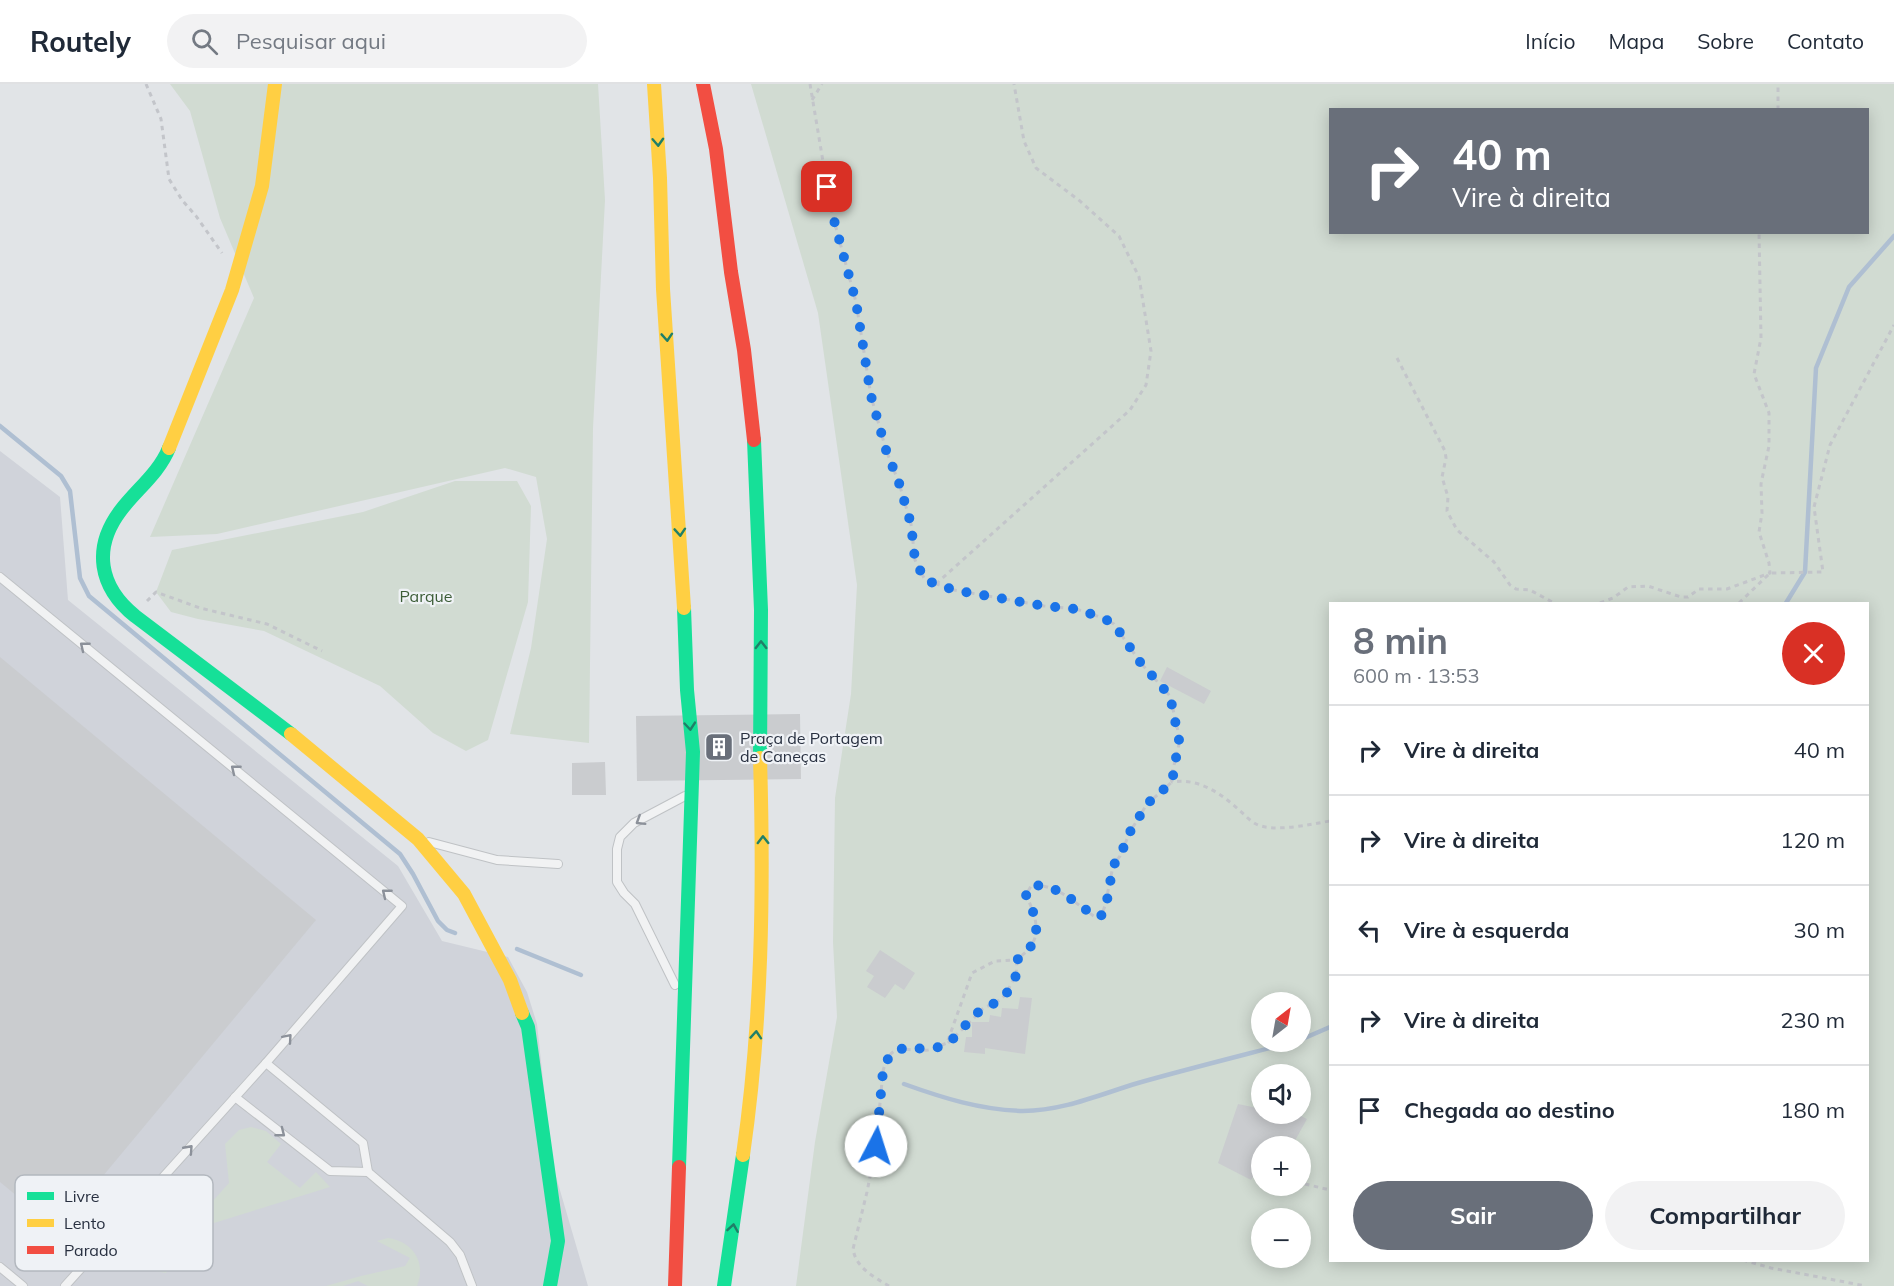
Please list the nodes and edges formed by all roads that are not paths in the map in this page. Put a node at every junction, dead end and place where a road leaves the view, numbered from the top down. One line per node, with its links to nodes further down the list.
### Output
1 (275, 84): 6 (main road)
2 (654, 84): 5 (main road, one-way to 5)
3 (703, 84): 20 (main road, one-way to 3)
4 (0, 577): 9 (lane, one-way to 4)
5 (691, 793): 8 (main road); 8 (lane, one-way to 8)
6 (418, 839): 7 (lane); 18 (main road)
7 (558, 864)
8 (684, 1005): 19 (main road)
9 (266, 1063): 10 (lane); 11 (lane)
10 (235, 1097): 11 (lane, one-way to 11); 12 (lane, one-way to 10)
11 (368, 1172): 17 (lane)
12 (165, 1175)
13 (0, 1267): 15 (lane)
14 (78, 1271): 16 (lane, one-way to 14)
15 (23, 1286)
16 (65, 1286)
17 (472, 1286)
18 (550, 1286)
19 (675, 1286)
20 (724, 1286)

